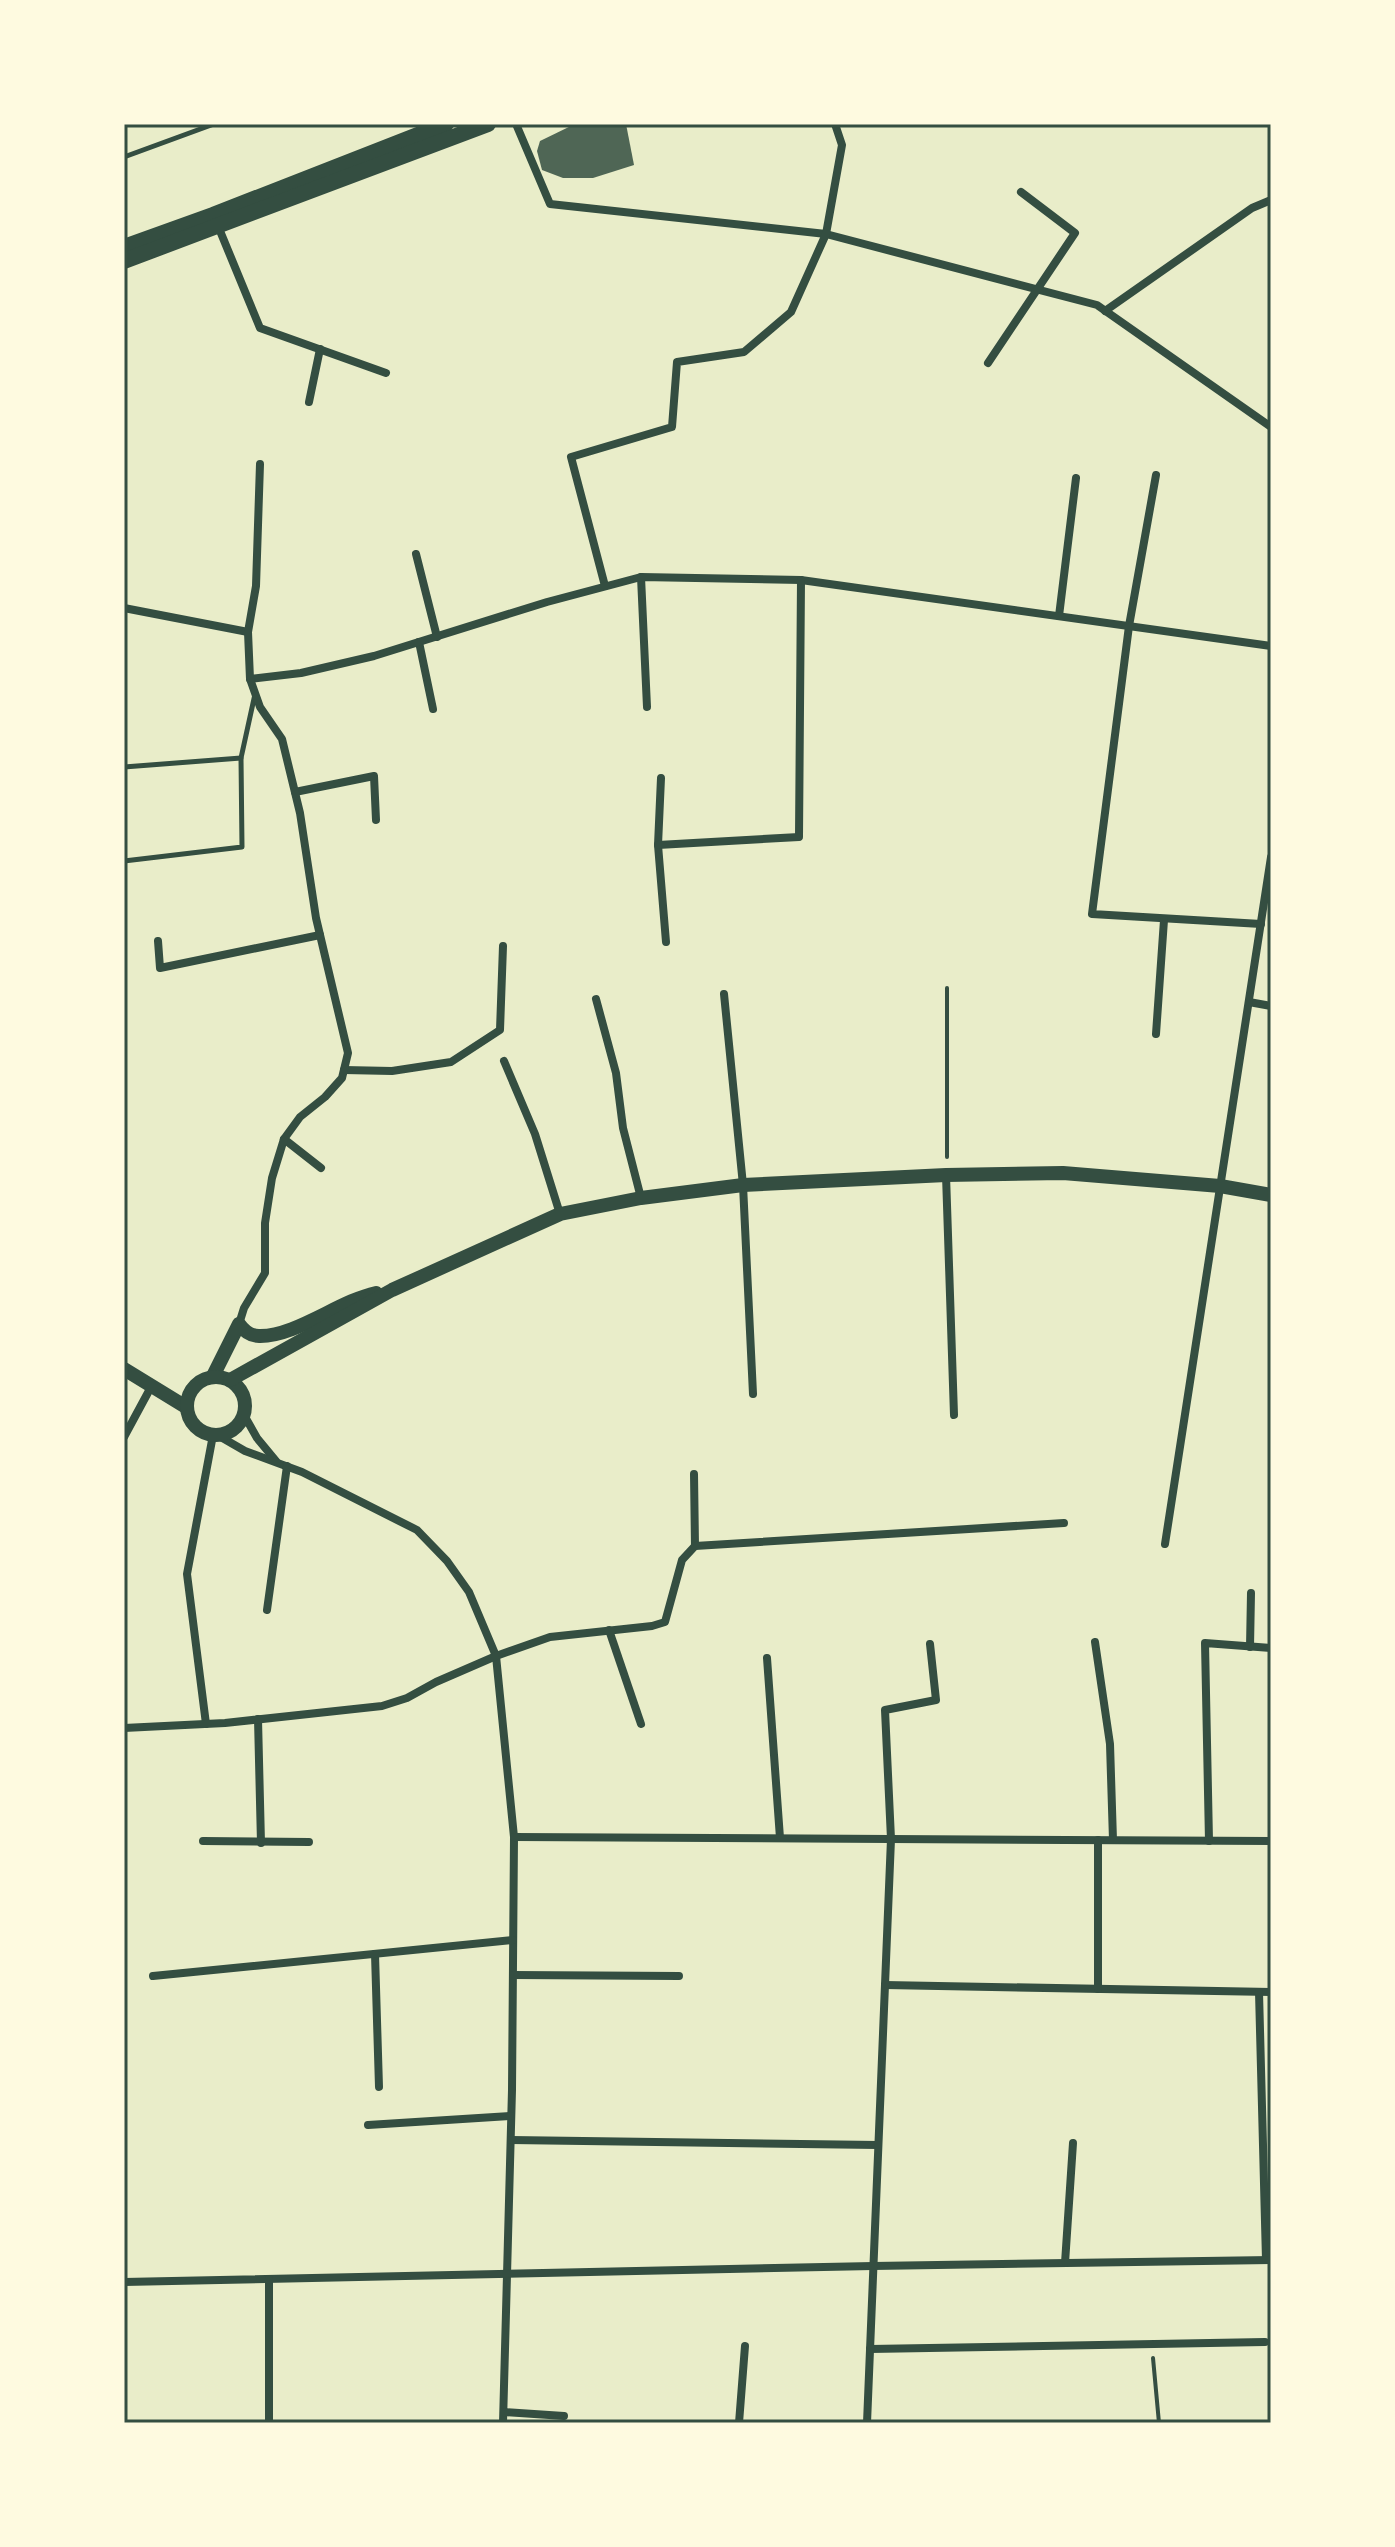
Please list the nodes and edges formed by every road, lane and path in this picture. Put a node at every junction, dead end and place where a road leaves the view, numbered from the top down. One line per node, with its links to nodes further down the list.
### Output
1 (214, 124): 6 (lane)
2 (446, 124): 11 (main road)
3 (488, 124): 9 (main road)
4 (516, 124): 10 (street)
5 (835, 124): 10 (street)
6 (124, 157)
7 (1021, 192): 13 (street)
8 (1271, 200): 14 (street)
9 (218, 226): 12 (main road); 15 (street)
10 (826, 234): 13 (street); 26 (street)
11 (124, 247)
12 (124, 261)
13 (1037, 289): 14 (street); 16 (street)
14 (1105, 311): 19 (street)
15 (320, 349): 17 (street); 18 (street)
16 (988, 363)
17 (386, 373)
18 (309, 402)
19 (1271, 427)
20 (260, 464): 30 (street)
21 (1156, 475): 29 (street)
22 (1076, 478): 28 (street)
23 (416, 554): 31 (street)
24 (641, 577): 25 (street); 26 (street); 36 (street)
25 (801, 580): 28 (street); 43 (street)
26 (605, 586): 31 (street)
27 (124, 608): 30 (street)
28 (1059, 616): 29 (street)
29 (1129, 626): 33 (street); 46 (street)
30 (248, 632): 34 (street)
31 (437, 637): 32 (street)
32 (419, 642): 34 (street); 37 (street)
33 (1271, 646)
34 (250, 679): 35 (street)
35 (255, 693): 38 (lane); 41 (street)
36 (647, 707)
37 (433, 709)
38 (241, 758): 39 (lane); 45 (lane)
39 (124, 767)
40 (661, 778): 43 (street)
41 (295, 792): 42 (street); 48 (street)
42 (376, 820)
43 (658, 845): 50 (street)
44 (1271, 857): 47 (street)
45 (124, 861)
46 (1164, 920): 47 (street); 57 (street)
47 (1261, 924): 55 (street)
48 (320, 935): 49 (street); 59 (street)
49 (158, 941)
50 (666, 942)
51 (503, 946): 59 (street)
52 (947, 988): 62 (path)
53 (724, 994): 63 (street)
54 (596, 999): 66 (street)
55 (1249, 1002): 56 (street); 64 (street)
56 (1271, 1006)
57 (1156, 1034)
58 (504, 1061): 67 (street)
59 (344, 1070): 60 (street)
60 (284, 1139): 61 (street); 69 (street)
61 (321, 1168)
62 (946, 1175): 63 (main road); 64 (main road); 77 (street)
63 (743, 1185): 66 (main road); 74 (street)
64 (1220, 1186): 65 (main road); 84 (street)
65 (1271, 1195)
66 (641, 1198): 67 (main road)
67 (560, 1214): 68 (main road)
68 (392, 1290): 69 (main road); 72 (main road)
69 (239, 1324): 71 (main road)
70 (124, 1369): 73 (main road)
71 (213, 1376): 72 (main road); 75 (main road)
72 (230, 1380): 76 (main road)
73 (151, 1387): 75 (main road); 79 (street)
74 (753, 1394)
75 (186, 1407): 78 (main road)
76 (244, 1415): 78 (main road); 80 (street)
77 (954, 1415)
78 (216, 1436): 80 (street); 96 (street)
79 (124, 1437)
80 (277, 1462): 81 (street)
81 (287, 1466): 87 (street); 93 (street)
82 (694, 1474): 85 (street)
83 (1064, 1523): 85 (street)
84 (1165, 1544)
85 (695, 1546): 88 (street)
86 (1251, 1593): 91 (street)
87 (267, 1610)
88 (609, 1630): 93 (street); 97 (street)
89 (1095, 1642): 103 (street)
90 (930, 1644): 101 (street)
91 (1250, 1647): 92 (street); 105 (street)
92 (1271, 1648)
93 (496, 1656): 95 (street); 99 (street)
94 (767, 1658): 100 (street)
95 (258, 1719): 96 (street); 108 (street)
96 (206, 1724): 98 (street)
97 (641, 1724)
98 (124, 1728)
99 (514, 1837): 100 (street); 109 (street)
100 (780, 1838): 101 (street)
101 (891, 1839): 102 (street); 114 (street)
102 (1098, 1840): 103 (street); 115 (street)
103 (1113, 1840): 105 (street)
104 (203, 1841): 108 (street)
105 (1209, 1841): 106 (street)
106 (1271, 1841)
107 (309, 1842): 108 (street)
108 (261, 1843)
109 (513, 1940): 110 (street); 111 (street)
110 (375, 1954): 112 (street); 118 (street)
111 (513, 1975): 113 (street); 119 (street)
112 (153, 1976)
113 (679, 1976)
114 (885, 1985): 115 (street); 123 (street)
115 (1098, 1989): 116 (street)
116 (1259, 1992): 117 (street); 124 (street)
117 (1271, 1992)
118 (379, 2087)
119 (511, 2116): 120 (street); 121 (street)
120 (368, 2125)
121 (511, 2140): 123 (street); 127 (street)
122 (1073, 2143): 125 (street)
123 (878, 2145): 126 (street)
124 (1269, 2260): 125 (street)
125 (1065, 2263): 126 (street)
126 (873, 2266): 127 (street); 133 (street)
127 (508, 2274): 128 (street); 134 (street)
128 (269, 2279): 129 (street); 136 (street)
129 (124, 2282)
130 (1265, 2342): 131 (street)
131 (1152, 2345): 133 (street); 140 (path)
132 (745, 2346): 138 (street)
133 (870, 2349): 139 (street)
134 (504, 2412): 135 (street); 137 (street)
135 (564, 2416)
136 (269, 2423)
137 (503, 2423)
138 (739, 2423)
139 (867, 2423)
140 (1159, 2423)

